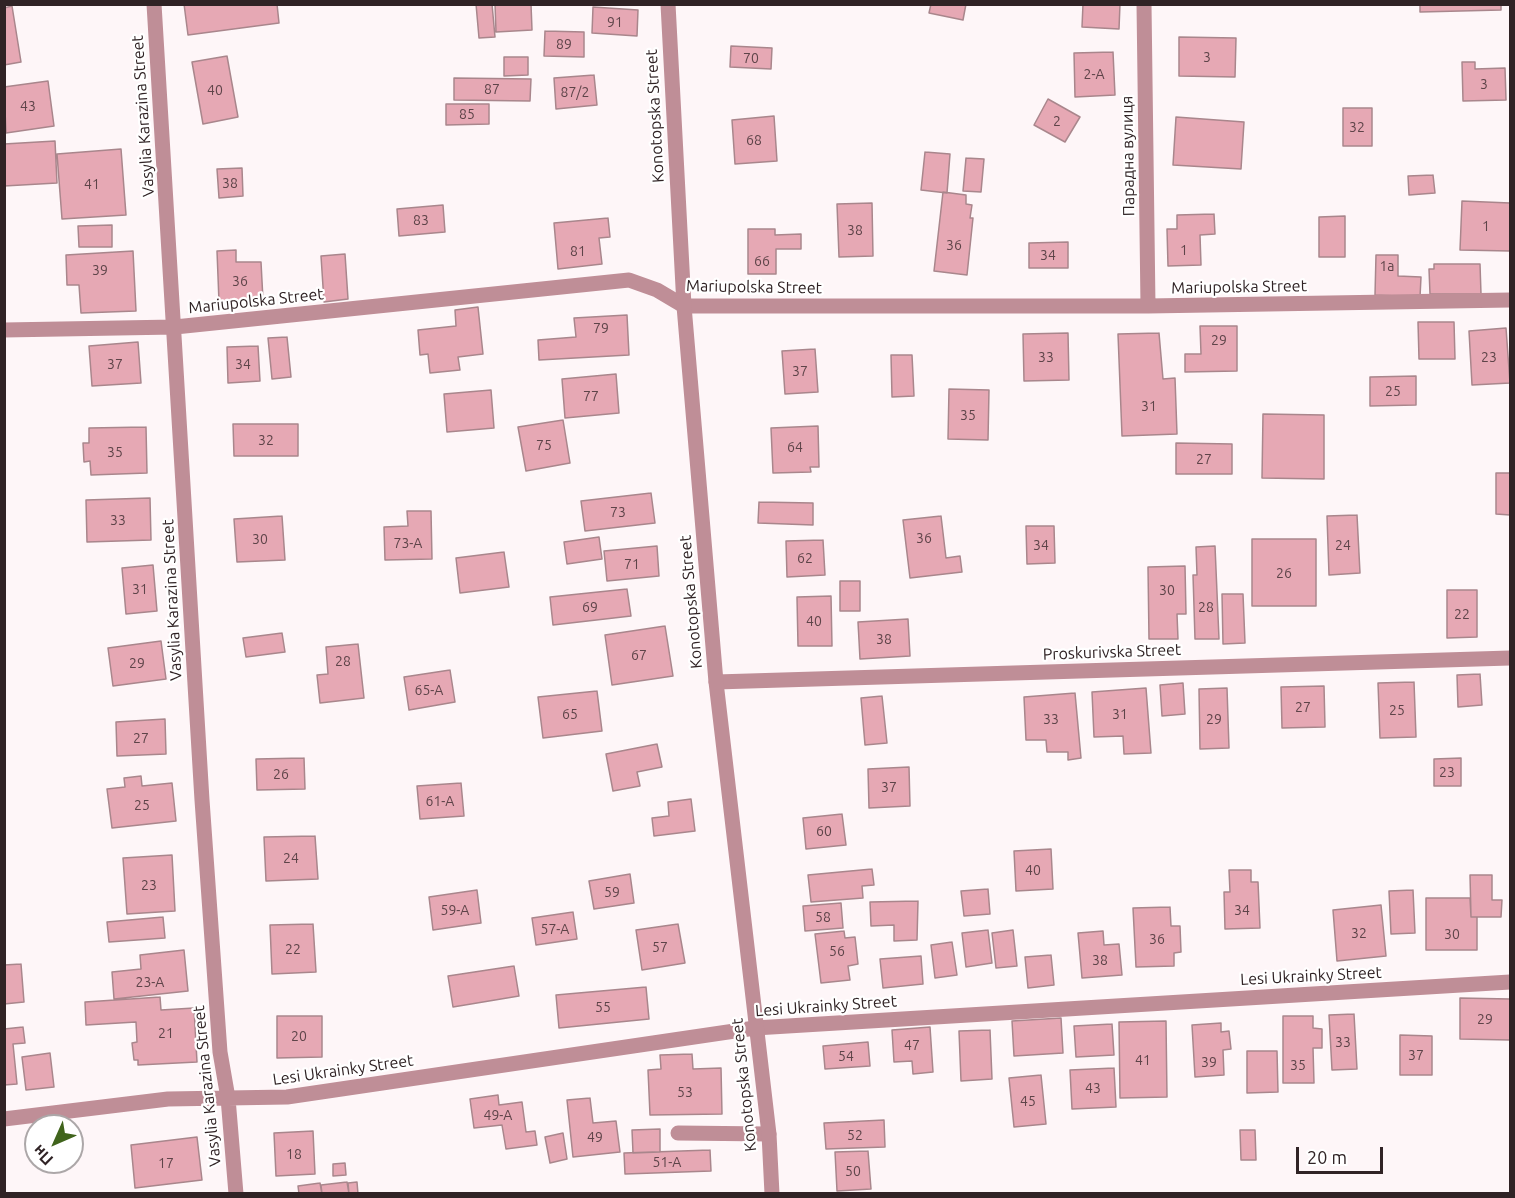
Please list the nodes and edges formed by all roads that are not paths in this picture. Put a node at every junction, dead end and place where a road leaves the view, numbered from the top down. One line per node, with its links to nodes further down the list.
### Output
1 (154, 4): 7 (street, Vasylia Karazina Street)
2 (668, 4): 5 (street, Konotopska Street)
3 (1144, 4): 6 (street, Парадна вулиця)
4 (1510, 300): 6 (street, Mariupolska Street)
5 (684, 306): 6 (street, Mariupolska Street); 7 (street, Mariupolska Street); 10 (street, Konotopska Street)
6 (1148, 306)
7 (175, 327): 8 (street, Mariupolska Street); 13 (street, Vasylia Karazina Street)
8 (4, 330)
9 (1510, 658): 10 (street, Proskurivska Street)
10 (716, 682): 12 (street, Konotopska Street)
11 (1510, 982): 12 (street, Lesi Ukrainky Street)
12 (755, 1028): 13 (street, Lesi Ukrainky Street); 16 (street, Konotopska Street)
13 (228, 1098): 14 (street, Lesi Ukrainky Street); 17 (street, Vasylia Karazina Street)
14 (4, 1119)
15 (678, 1133): 16 (street)
16 (769, 1134): 18 (street, Konotopska Street)
17 (236, 1194)
18 (772, 1194)

